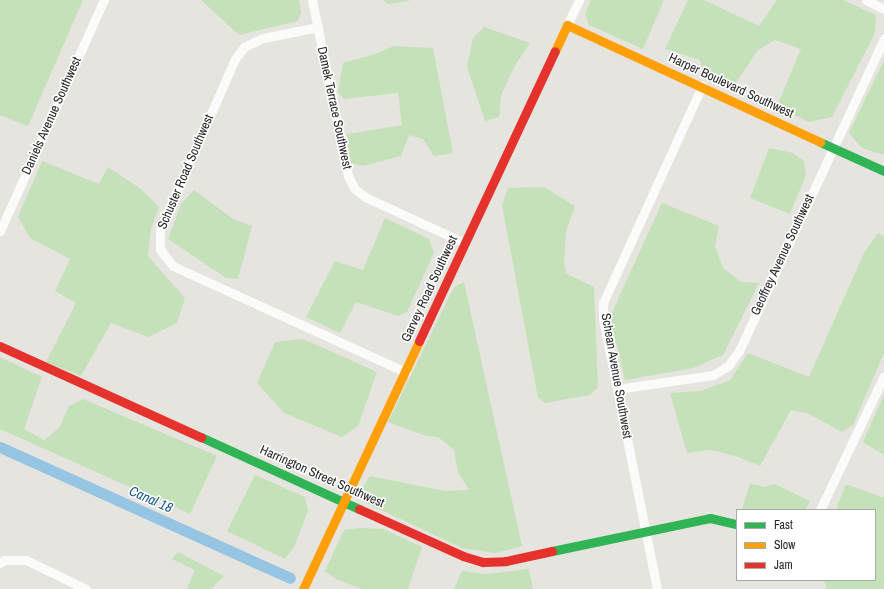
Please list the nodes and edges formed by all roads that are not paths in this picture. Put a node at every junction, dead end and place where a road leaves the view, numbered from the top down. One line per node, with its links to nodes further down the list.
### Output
1 (104, 0): 12 (street, Daniels Avenue Southwest)
2 (312, 0): 7 (street, Damek Terrace Southwest)
3 (579, 0): 6 (street, Garvey Road Southwest)
4 (866, 0): 5 (street)
5 (884, 9)
6 (567, 25): 9 (street, Harper Boulevard Southwest); 13 (street, Garvey Road Southwest)
7 (318, 27): 13 (street, Damek Terrace Southwest); 15 (street, Schuster Road Southwest)
8 (884, 38): 10 (street, Geoffrey Avenue Southwest)
9 (702, 86): 10 (street, Harper Boulevard Southwest); 17 (street, Schean Avenue Southwest)
10 (832, 146): 11 (street, Harper Boulevard Southwest); 17 (street, Geoffrey Avenue Southwest)
11 (884, 171)
12 (0, 231)
13 (465, 243): 15 (street, Garvey Road Southwest)
14 (0, 346): 18 (street, Harrington Street Southwest)
15 (406, 372): 18 (street, Garvey Road Southwest)
16 (884, 376): 19 (street)
17 (617, 389): 21 (street, Schean Avenue Southwest)
18 (343, 501): 21 (street, Harrington Street Southwest); 24 (street, Garvey Road Southwest)
19 (820, 509)
20 (736, 524): 21 (street, Harrington Street Southwest)
21 (646, 533): 25 (street, Schean Avenue Southwest)
22 (2, 561): 23 (street)
23 (86, 589)
24 (303, 589)
25 (658, 589)

